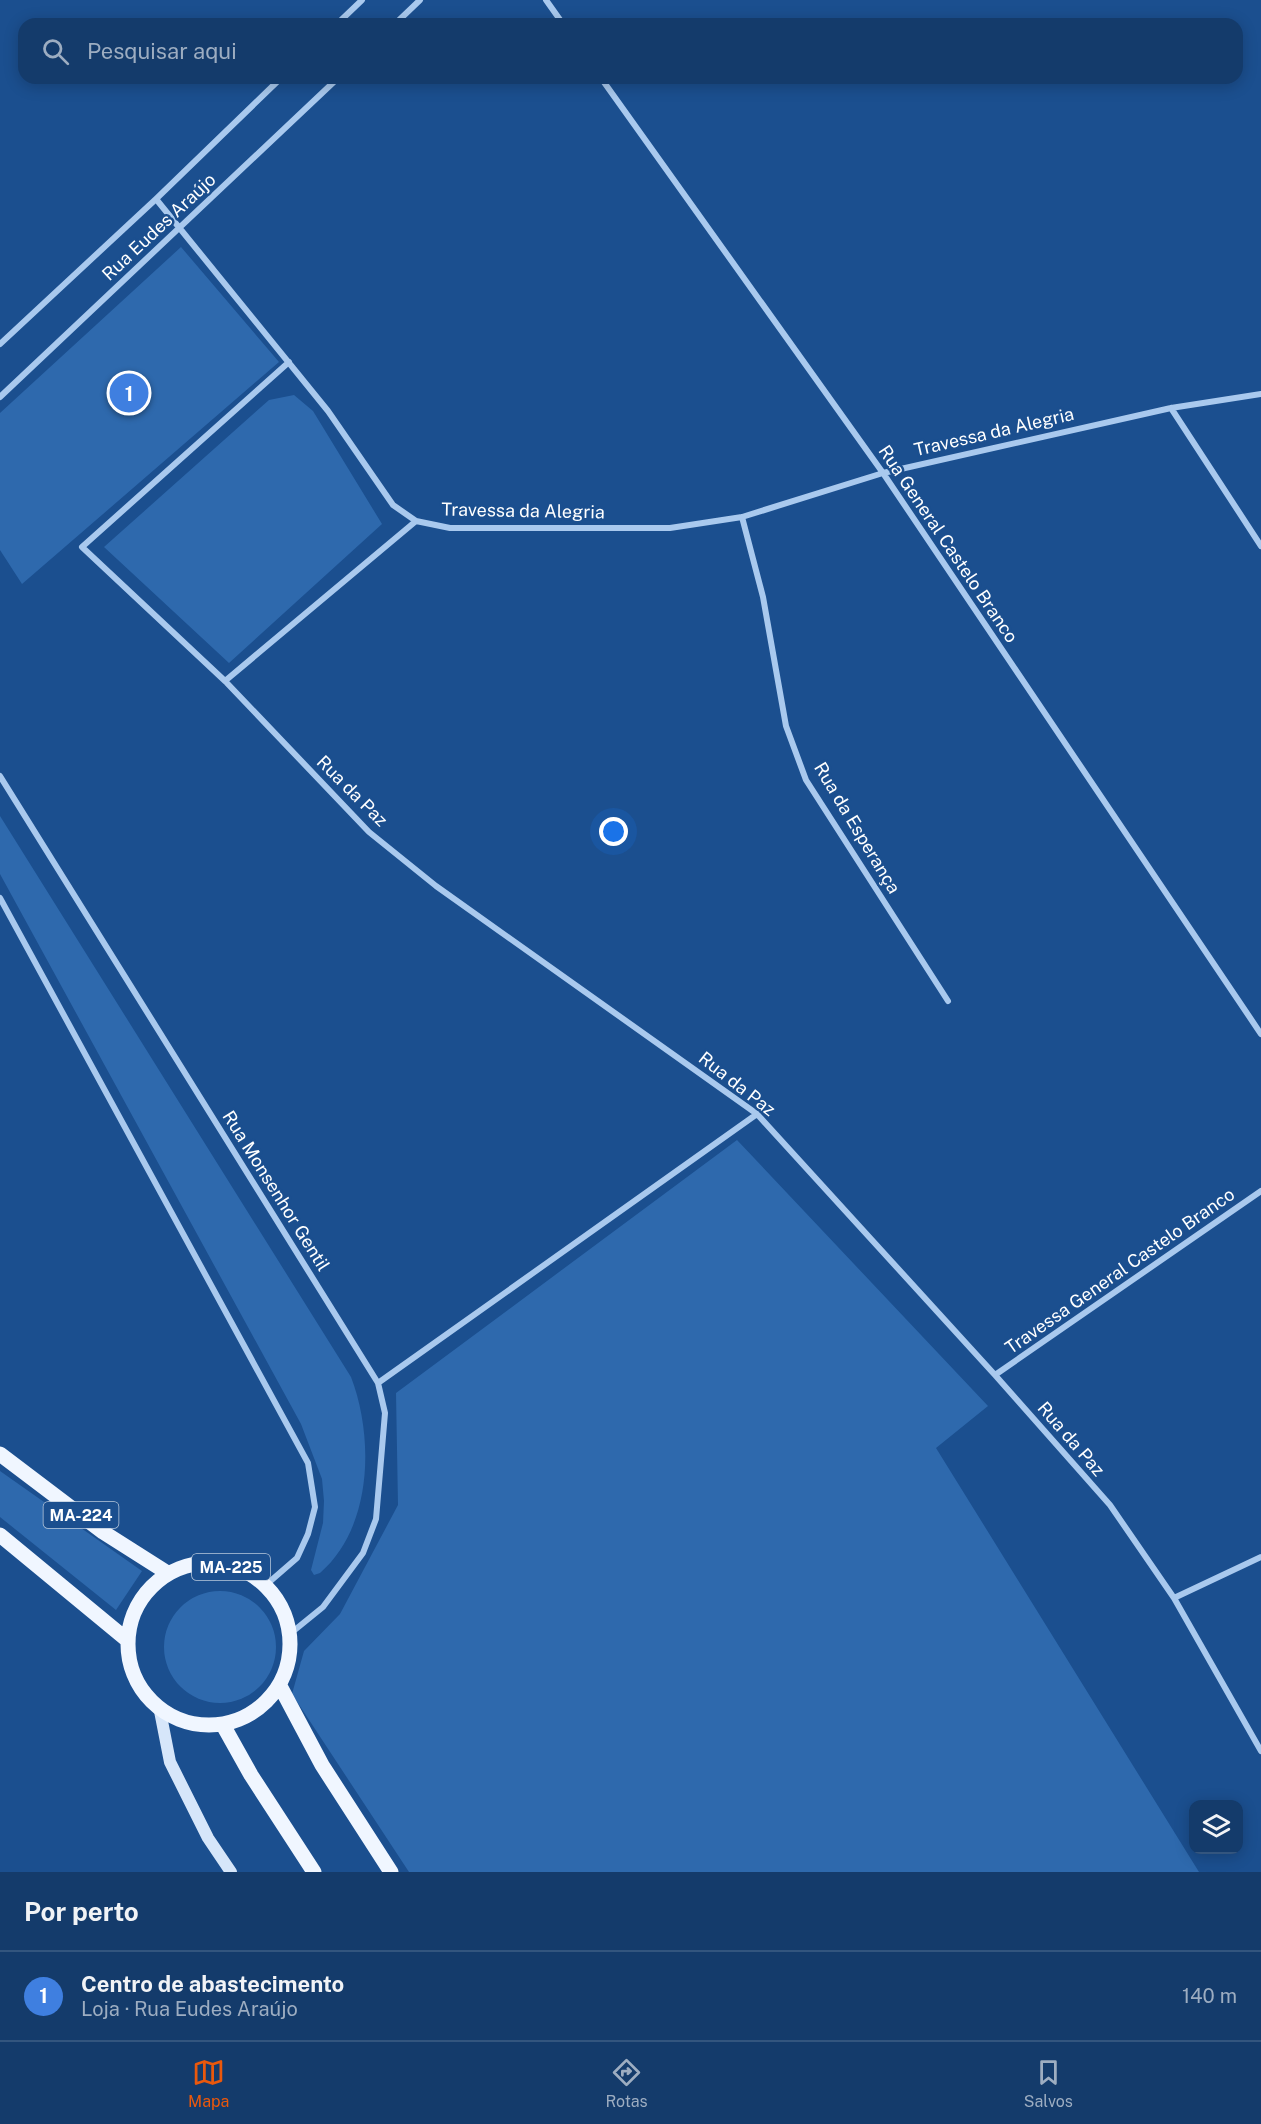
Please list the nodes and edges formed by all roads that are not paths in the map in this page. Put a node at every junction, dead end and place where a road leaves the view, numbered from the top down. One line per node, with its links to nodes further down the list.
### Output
1 (362, 0): 4 (street)
2 (420, 0): 5 (street)
3 (546, 0): 6 (street)
4 (343, 18)
5 (401, 18)
6 (559, 18)
7 (275, 84): 10 (street, Rua Eudes Araújo)
8 (332, 84): 11 (street, Rua Eudes Araújo)
9 (605, 84): 17 (street, Rua General Castelo Branco)
10 (156, 199): 11 (street, Travessa da Alegria); 12 (street, Rua Eudes Araújo)
11 (181, 227): 13 (street, Travessa da Alegria); 15 (street, Rua Eudes Araújo)
12 (0, 344)
13 (289, 362): 19 (street, Travessa da Alegria); 21 (street, Rua da Paz)
14 (1261, 394): 16 (street, Travessa da Alegria)
15 (0, 397)
16 (1171, 408): 17 (street, Travessa da Alegria); 20 (street)
17 (883, 473): 18 (street, Travessa da Alegria); 25 (street, Rua General Castelo Branco)
18 (742, 517): 19 (street, Travessa da Alegria); 24 (street, Rua da Esperança)
19 (416, 521): 21 (street, Travessa da Alegria)
20 (1261, 546)
21 (225, 681): 26 (street, Rua da Paz)
22 (0, 776): 29 (street, Rua Monsenhor Gentil)
23 (0, 897): 34 (street)
24 (948, 1001)
25 (1261, 1034)
26 (757, 1114): 28 (street, Rua da Paz); 29 (street)
27 (1261, 1191): 28 (street, Travessa General Castelo Branco)
28 (995, 1375): 35 (street, Rua da Paz)
29 (378, 1383): 36 (street, Rua Monsenhor Gentil)
30 (0, 1454): 33 (main road, MA-224)
31 (0, 1535): 37 (main road)
32 (1261, 1557): 35 (street)
33 (166, 1572): 34 (main road, MA-225); 37 (main road, MA-225)
34 (267, 1584): 36 (main road, MA-225)
35 (1174, 1598): 41 (street, Rua da Paz)
36 (291, 1632): 38 (main road, MA-225)
37 (126, 1639): 39 (main road, MA-225)
38 (280, 1686): 40 (main road, MA-225); 44 (main road)
39 (160, 1711): 40 (main road, MA-225); 42 (street)
40 (223, 1725): 43 (main road)
41 (1261, 1751)
42 (231, 1872)
43 (314, 1872)
44 (391, 1872)

